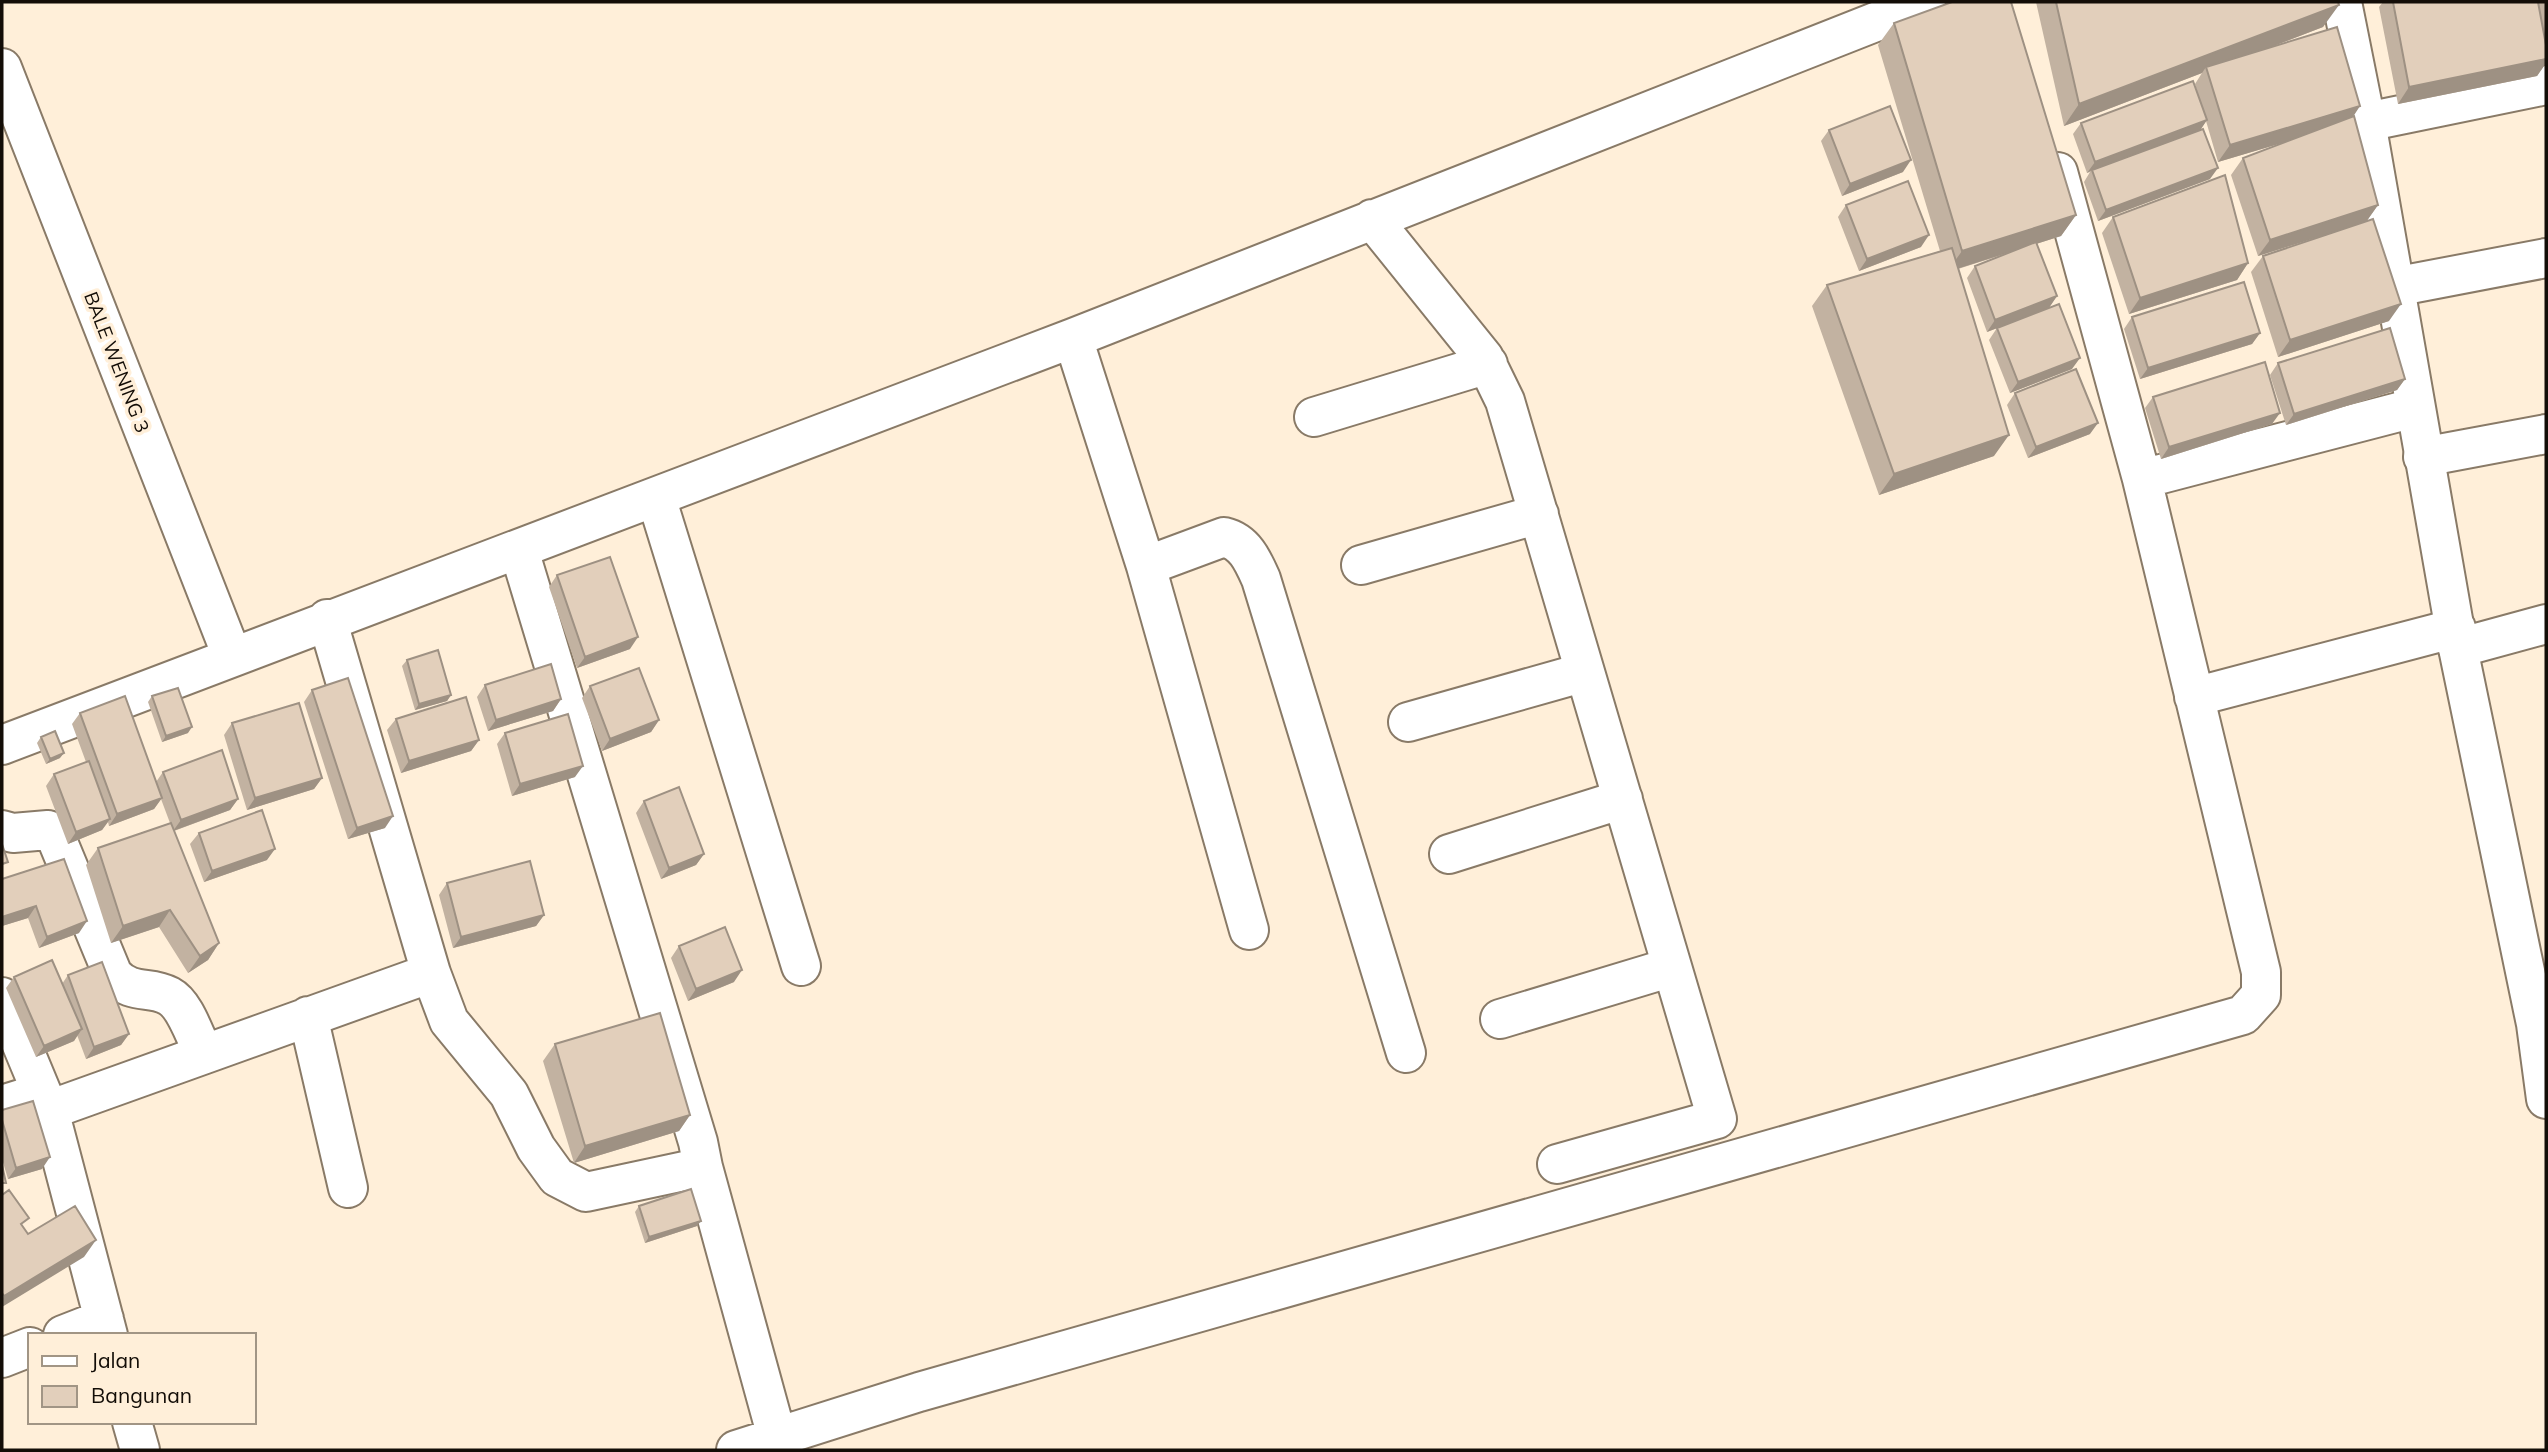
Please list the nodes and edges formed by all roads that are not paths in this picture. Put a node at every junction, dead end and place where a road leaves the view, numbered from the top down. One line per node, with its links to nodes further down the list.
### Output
1 (1926, 2): 7 (street)
2 (2342, 2): 5 (street)
3 (2, 68): 25 (street, BALE WENING 3)
4 (2546, 85): 5 (street)
5 (2366, 122): 9 (street)
6 (2047, 134): 16 (street)
7 (1372, 219): 10 (street); 11 (street)
8 (2546, 258): 9 (street)
9 (2394, 287): 12 (street)
10 (1073, 338): 17 (street); 21 (street)
11 (1488, 364): 13 (street); 18 (street)
12 (2414, 408): 15 (street); 16 (street)
13 (1314, 418)
14 (2546, 435): 15 (street)
15 (2423, 457): 24 (street)
16 (2142, 479): 27 (street)
17 (656, 497): 19 (street); 34 (street)
18 (1539, 514): 20 (street); 26 (street)
19 (519, 550): 22 (street); 47 (street)
20 (1361, 565)
21 (1146, 566): 33 (street); 41 (street)
22 (327, 619): 25 (street); 36 (street)
23 (2546, 624): 24 (street)
24 (2457, 638): 27 (street); 40 (street)
25 (232, 656): 29 (street)
26 (1585, 673): 28 (street); 30 (street)
27 (2194, 697): 54 (street)
28 (1408, 722)
29 (2, 744)
30 (1623, 799): 32 (street); 35 (street)
31 (2, 830): 42 (street)
32 (1449, 854)
33 (1249, 930)
34 (801, 966)
35 (1672, 967): 39 (street); 46 (street)
36 (431, 973): 38 (street); 47 (street)
37 (2, 997): 44 (street)
38 (308, 1016): 42 (street); 48 (street)
39 (1500, 1019)
40 (2541, 1023): 43 (street)
41 (1406, 1053)
42 (204, 1054): 44 (street)
43 (2546, 1099)
44 (45, 1101): 45 (street); 49 (street)
45 (2, 1105)
46 (1557, 1164)
47 (703, 1167): 54 (street)
48 (348, 1188)
49 (106, 1327): 50 (street)
50 (74, 1333)
51 (28, 1348): 52 (street)
52 (2, 1358)
53 (132, 1424): 55 (street)
54 (777, 1437): 56 (street)
55 (139, 1450)
56 (736, 1450)

